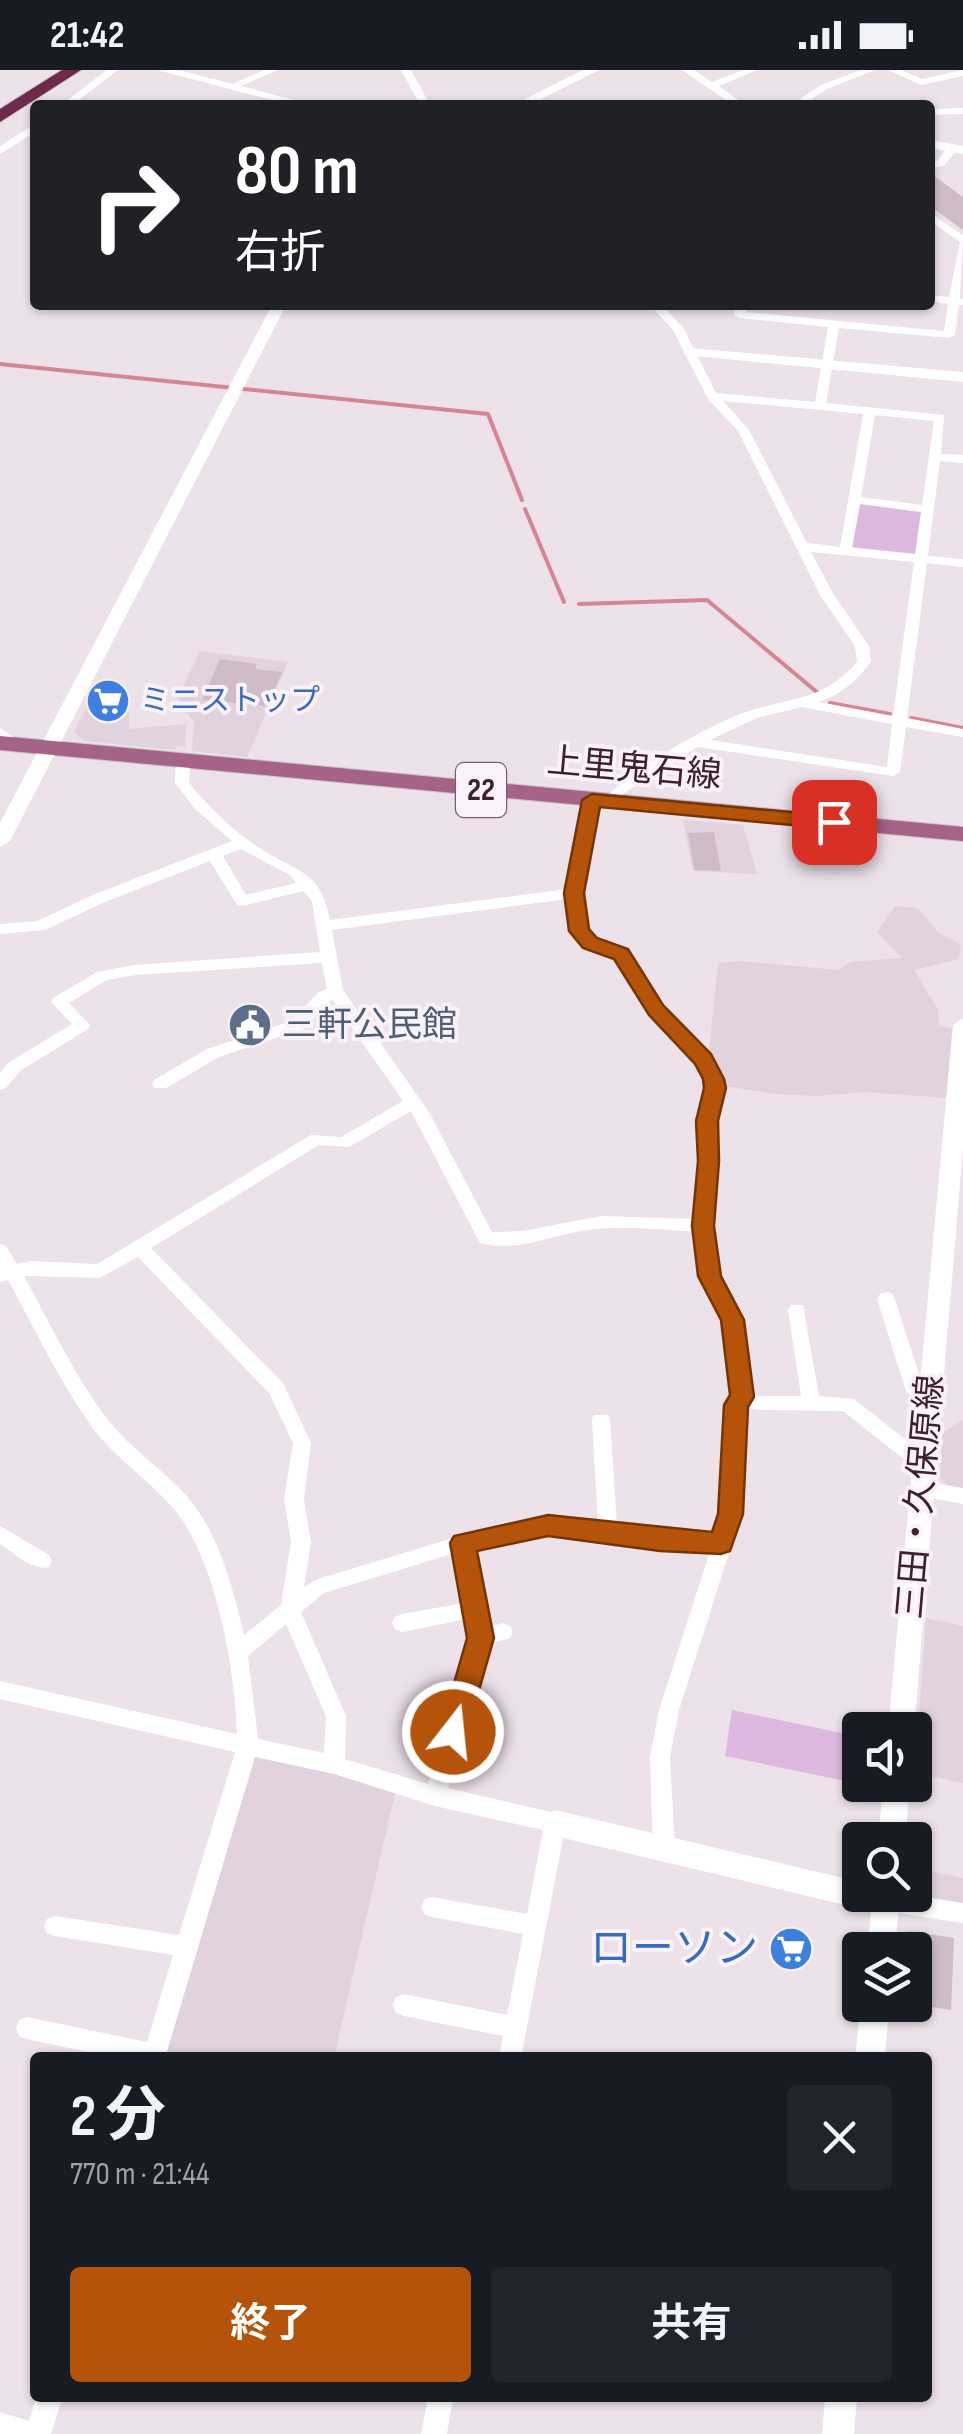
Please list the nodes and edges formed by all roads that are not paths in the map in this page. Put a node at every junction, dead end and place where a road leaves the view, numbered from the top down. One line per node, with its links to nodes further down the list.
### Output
1 (51, 70): 21 (highway)
2 (73, 70): 24 (highway)
3 (112, 70): 15 (street)
4 (163, 70): 14 (street)
5 (273, 70): 14 (street)
6 (406, 70): 17 (street)
7 (593, 70): 18 (street)
8 (687, 70): 13 (street)
9 (752, 70): 13 (street)
10 (870, 70): 20 (street)
11 (893, 70): 12 (street)
12 (963, 73)
13 (711, 86): 19 (street)
14 (230, 87): 16 (street)
15 (73, 100)
16 (286, 100)
17 (422, 100)
18 (530, 100)
19 (732, 100)
20 (804, 100)
21 (0, 102)
22 (963, 110): 23 (street)
23 (935, 112)
24 (0, 117)
25 (30, 130): 27 (street)
26 (958, 149): 28 (street)
27 (0, 150)
28 (935, 165)
29 (935, 220): 30 (street)
30 (963, 243): 31 (street)
31 (958, 301): 35 (street)
32 (276, 310): 55 (street)
33 (661, 310): 36 (street)
34 (741, 310): 35 (street)
35 (834, 324): 37 (street)
36 (690, 352): 37 (street); 39 (street)
37 (826, 364): 38 (street); 40 (street)
38 (963, 377)
39 (712, 396): 40 (street); 46 (street)
40 (820, 406): 41 (street)
41 (870, 411): 42 (street); 44 (street)
42 (935, 457): 43 (street); 45 (street)
43 (963, 459)
44 (855, 500): 45 (street); 47 (street)
45 (928, 509): 48 (street)
46 (805, 548): 47 (street); 50 (street)
47 (846, 552): 48 (street)
48 (922, 559): 49 (street); 51 (street)
49 (963, 564)
50 (806, 704): 51 (street); 54 (street)
51 (900, 722): 52 (street); 54 (street)
52 (963, 732)
53 (5, 740): 55 (main road, 上里鬼石線 / 22)
54 (698, 743): 57 (street)
55 (49, 748): 56 (main road, 上里鬼石線 / 22); 59 (street)
56 (183, 761): 57 (main road, 上里鬼石線 / 22); 60 (street)
57 (600, 801): 58 (main road, 上里鬼石線 / 22); 63 (street)
58 (963, 834)
59 (0, 841)
60 (242, 842): 61 (street); 62 (street)
61 (214, 854): 62 (street); 65 (street)
62 (309, 885): 64 (street)
63 (574, 893): 64 (street); 72 (street)
64 (326, 926): 66 (street)
65 (0, 929)
66 (329, 957): 67 (street); 69 (street)
67 (336, 991): 70 (street); 71 (street)
68 (963, 1025): 79 (street, 三田・久保原線)
69 (0, 1084)
70 (160, 1084)
71 (414, 1102): 72 (street); 73 (street)
72 (703, 1226): 78 (street)
73 (140, 1248): 75 (street); 91 (street)
74 (0, 1251): 75 (street)
75 (6, 1273): 95 (street)
76 (886, 1299): 79 (street)
77 (797, 1310): 80 (street)
78 (742, 1397): 80 (street); 88 (street)
79 (928, 1400): 82 (street, 三田・久保原線)
80 (811, 1403): 82 (street)
81 (601, 1420): 85 (street)
82 (922, 1463): 83 (street, 三田・久保原線)
83 (921, 1489): 84 (street); 97 (street, 三田・久保原線)
84 (963, 1496)
85 (608, 1532): 87 (street); 88 (street)
86 (2, 1540): 89 (street)
87 (462, 1543): 90 (street); 91 (street)
88 (721, 1544): 102 (street)
89 (42, 1560)
90 (476, 1609): 92 (street); 94 (street)
91 (290, 1610): 95 (street); 99 (street)
92 (402, 1623)
93 (503, 1632): 94 (street)
94 (480, 1638): 100 (street)
95 (238, 1652): 98 (street)
96 (0, 1690): 98 (street)
97 (902, 1712)
98 (248, 1745): 99 (street); 109 (street)
99 (334, 1764): 100 (street)
100 (435, 1796): 101 (street)
101 (555, 1822): 102 (street); 108 (street)
102 (664, 1850): 103 (street)
103 (842, 1888)
104 (432, 1907): 108 (street)
105 (932, 1907): 106 (street)
106 (963, 1913)
107 (55, 1926): 109 (street)
108 (537, 1926): 113 (street)
109 (186, 1947): 115 (street)
110 (404, 2005): 113 (street)
111 (873, 2022): 117 (street)
112 (27, 2028): 114 (street)
113 (516, 2028): 116 (street)
114 (135, 2052)
115 (154, 2052)
116 (511, 2052)
117 (871, 2052)
118 (47, 2402): 122 (street)
119 (440, 2402): 123 (street)
120 (841, 2402): 124 (street)
121 (0, 2425): 122 (street)
122 (34, 2434)
123 (434, 2434)
124 (838, 2434)

